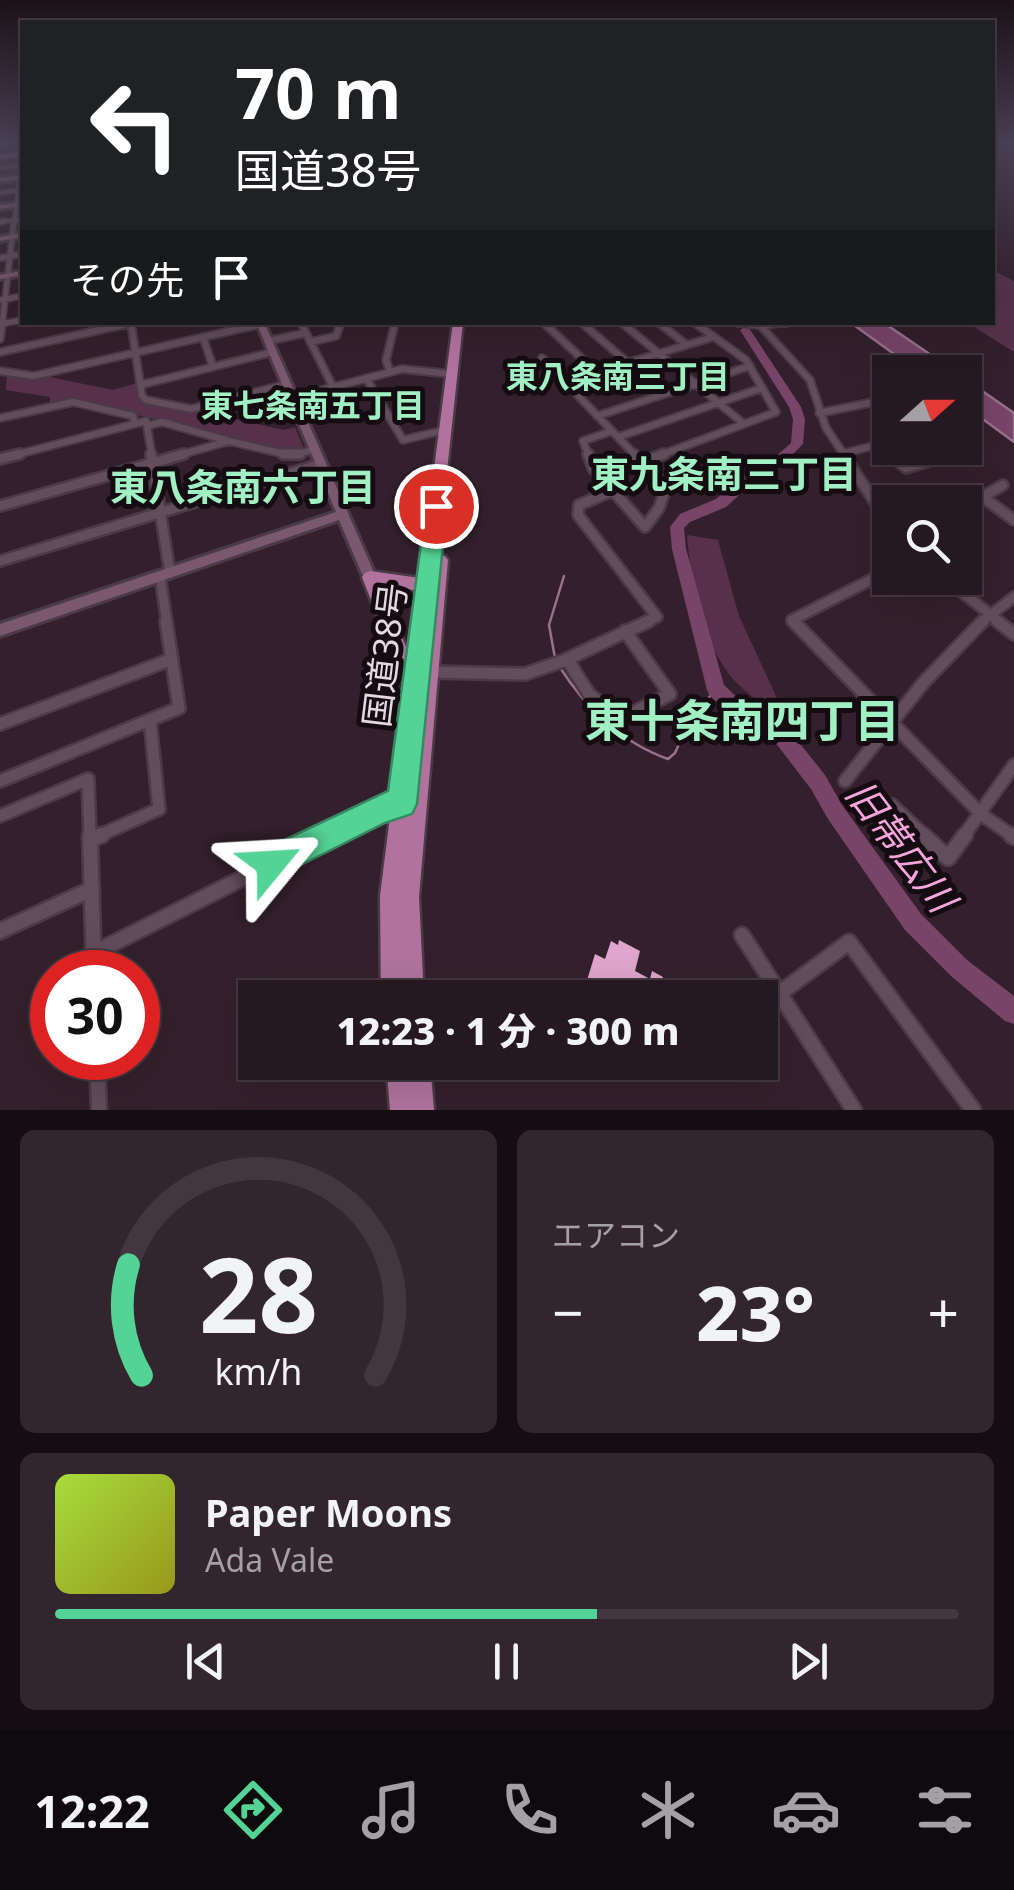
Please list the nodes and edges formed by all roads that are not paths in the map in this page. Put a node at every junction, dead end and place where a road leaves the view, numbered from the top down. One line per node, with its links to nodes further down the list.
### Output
1 (20, 204): 2 (street); 3 (street)
2 (0, 207)
3 (18, 219): 4 (street); 6 (street)
4 (0, 222)
5 (20, 235): 6 (street)
6 (12, 237): 7 (street); 9 (street)
7 (0, 239)
8 (20, 254): 9 (street)
9 (10, 256): 10 (street); 11 (street)
10 (0, 258)
11 (4, 277): 12 (street)
12 (2, 300): 13 (street)
13 (1, 324): 32 (street)
14 (124, 325): 36 (street)
15 (133, 325): 37 (street)
16 (252, 325): 30 (street)
17 (261, 325): 35 (street)
18 (301, 325): 29 (street)
19 (340, 325): 33 (street)
20 (394, 325): 44 (street)
21 (461, 325): 46 (highway, 国道38号)
22 (462, 325): 86 (highway, 国道38号)
23 (547, 325): 45 (street)
24 (585, 325): 40 (street)
25 (624, 325): 38 (street)
26 (661, 325): 34 (street)
27 (697, 325): 31 (street)
28 (759, 325): 58 (street)
29 (305, 333): 33 (street); 35 (street)
30 (204, 337): 37 (street); 42 (street)
31 (713, 338): 34 (street); 41 (street)
32 (0, 339)
33 (310, 342): 52 (street)
34 (687, 345): 38 (street)
35 (270, 347): 42 (street); 49 (street)
36 (0, 352)
37 (136, 352): 43 (street); 51 (street)
38 (658, 354): 40 (street); 50 (street)
39 (542, 358): 48 (street)
40 (628, 363): 45 (street)
41 (750, 366): 50 (street); 53 (street)
42 (213, 367): 51 (street)
43 (0, 370)
44 (390, 372): 46 (street); 47 (street)
45 (597, 372): 48 (street)
46 (452, 374): 64 (highway, 国道38号)
47 (366, 378): 52 (street); 64 (street)
48 (564, 382): 59 (street)
49 (287, 384): 51 (street); 54 (street)
50 (694, 384): 57 (street); 59 (street)
51 (140, 385)
52 (334, 386): 54 (street)
53 (762, 388): 57 (street); 62 (street)
54 (292, 398): 68 (street)
55 (73, 402): 60 (street); 61 (street)
56 (872, 402): 58 (street)
57 (717, 403): 62 (street); 65 (street)
58 (819, 414): 69 (street)
59 (597, 416): 65 (street)
60 (0, 418)
61 (135, 424): 63 (street); 70 (street)
62 (744, 424): 71 (street)
63 (147, 426): 66 (street); 72 (street)
64 (445, 430): 86 (highway, 国道38号)
65 (615, 434): 71 (street); 75 (street)
66 (229, 441): 68 (street); 72 (street)
67 (872, 446): 69 (street)
68 (315, 449): 73 (street)
69 (845, 453): 76 (street)
70 (0, 459)
71 (642, 462): 75 (street)
72 (153, 463): 78 (street); 79 (street)
73 (321, 464): 79 (street); 80 (street)
74 (1003, 485): 77 (street)
75 (612, 491): 91 (street)
76 (872, 496)
77 (984, 498): 81 (street)
78 (0, 506)
79 (160, 512): 82 (street); 83 (street)
80 (344, 514): 83 (street); 84 (street)
81 (1014, 520)
82 (0, 560)
83 (165, 574): 90 (street); 93 (street)
84 (370, 577): 86 (highway); 96 (highway)
85 (872, 579): 98 (street)
86 (432, 587): 95 (highway, 国道38号); 96 (highway, 国道38号)
87 (965, 595): 89 (street)
88 (1014, 598): 89 (street)
89 (988, 613): 92 (street); 98 (street)
90 (0, 630)
91 (625, 631): 94 (street); 94 (street)
92 (1014, 634)
93 (172, 659): 97 (street); 99 (street)
94 (565, 660): 95 (street)
95 (430, 672): 115 (highway, 国道38号)
96 (414, 690): 103 (highway, 国道38号)
97 (150, 720): 101 (street); 108 (street)
98 (891, 722): 102 (street); 105 (street)
99 (0, 724)
100 (1014, 766): 105 (street)
101 (0, 781)
102 (845, 781)
103 (402, 804): 113 (street); 114 (highway, 国道38号)
104 (892, 805): 105 (street)
105 (981, 814): 107 (street)
106 (0, 816): 108 (street)
107 (1014, 837)
108 (90, 840): 109 (street)
109 (92, 889): 110 (street); 112 (street)
110 (0, 931)
111 (742, 935): 116 (street)
112 (94, 950)
113 (100, 950)
114 (393, 980)
115 (411, 980)
116 (780, 993): 123 (street); 124 (street)
117 (98, 1080): 120 (street)
118 (400, 1080): 121 (highway)
119 (418, 1080): 122 (highway)
120 (99, 1110)
121 (403, 1110)
122 (421, 1110)
123 (854, 1110)
124 (973, 1110)

